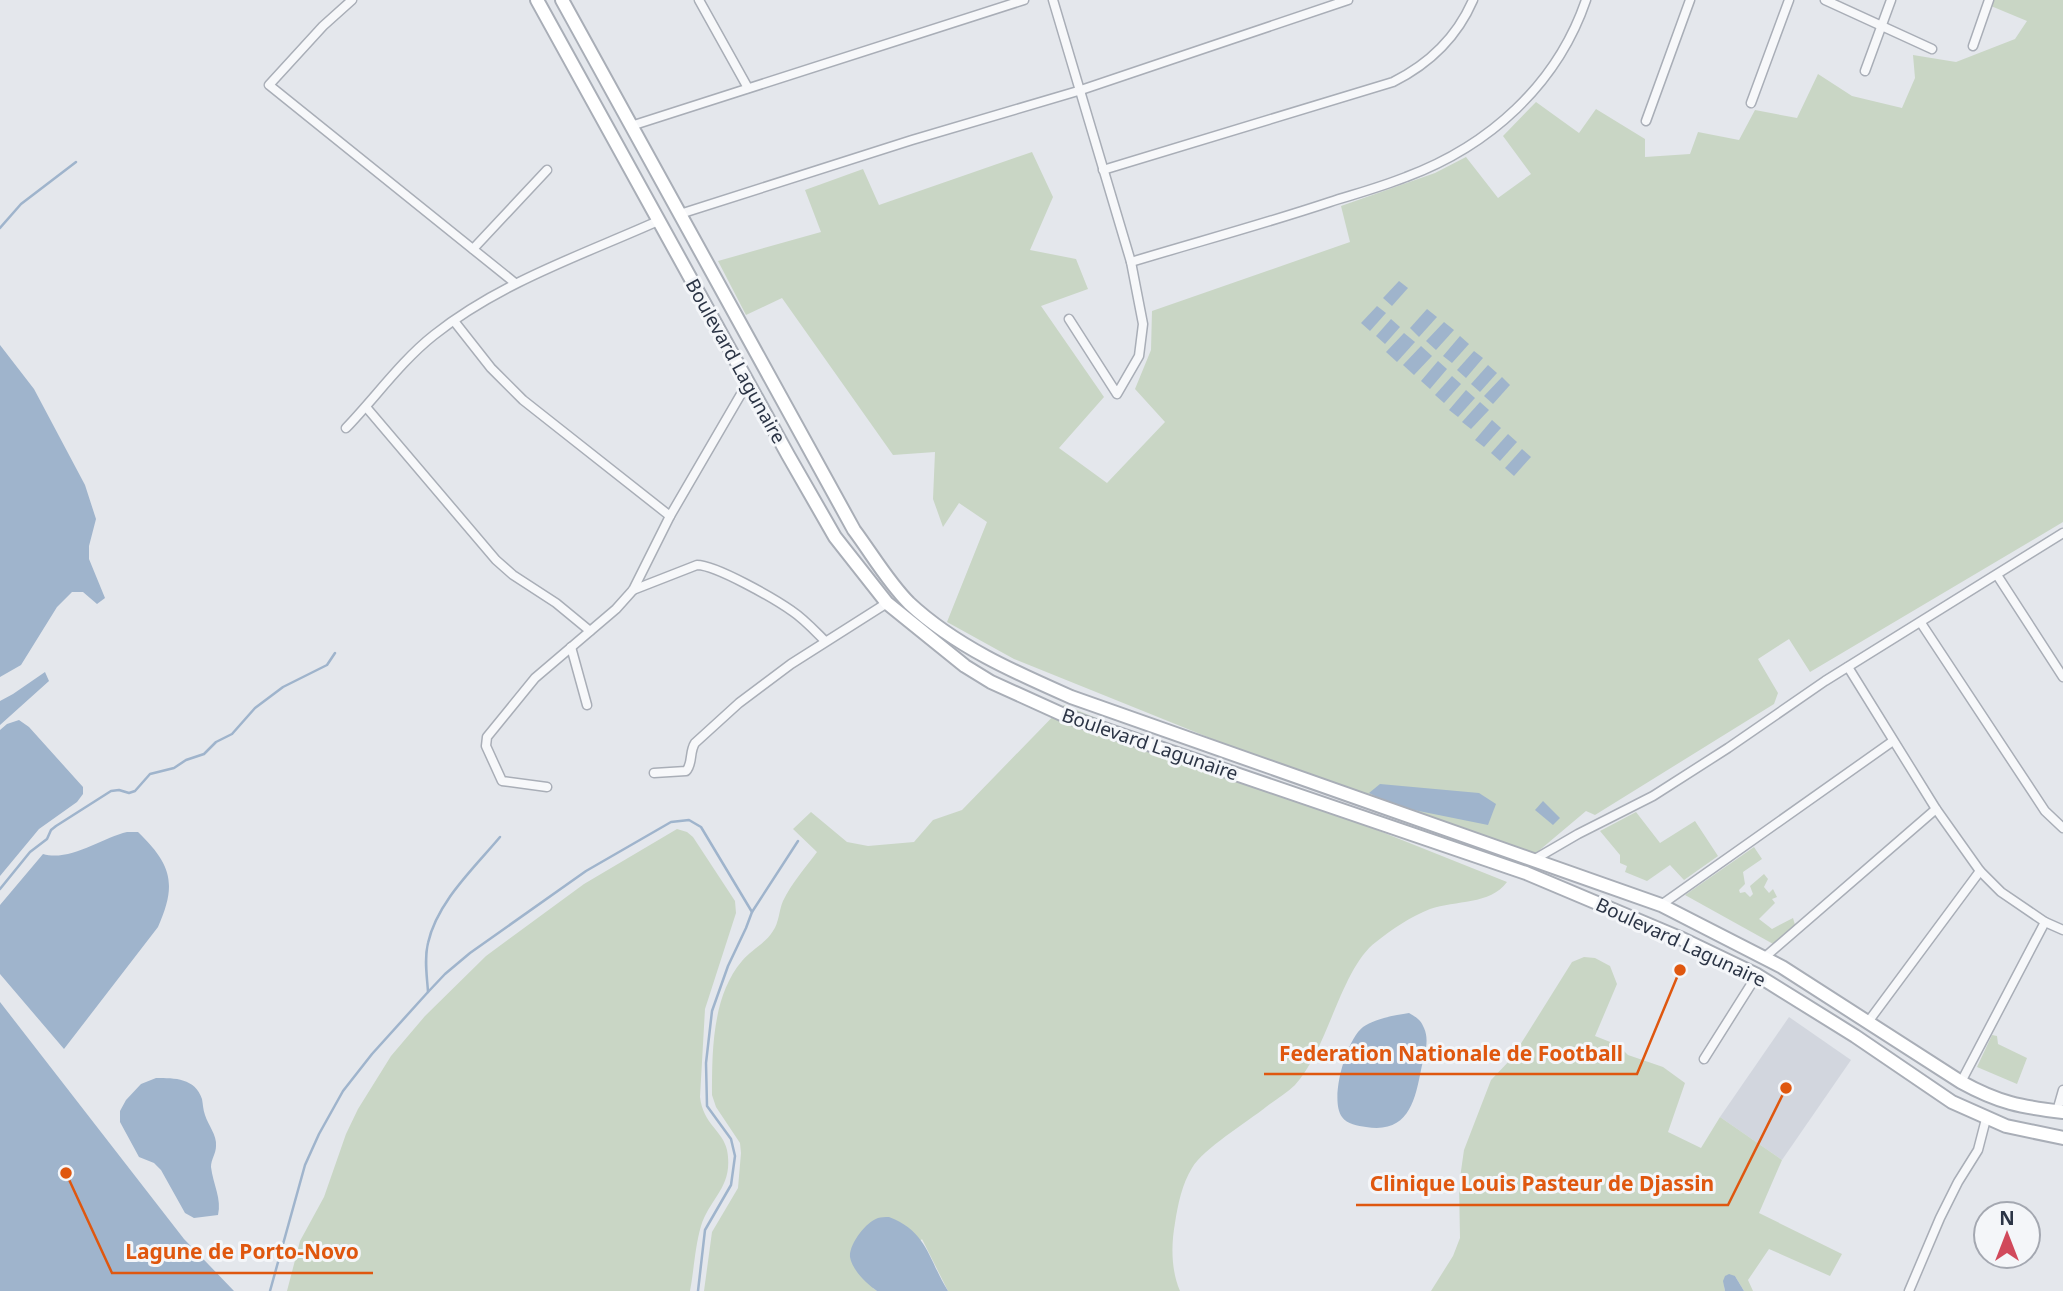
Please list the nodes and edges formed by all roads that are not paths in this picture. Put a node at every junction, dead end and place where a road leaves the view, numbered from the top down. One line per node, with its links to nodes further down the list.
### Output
1 (352, 0): 28 (street)
2 (537, 0): 27 (main road, Boulevard Lagunaire)
3 (562, 0): 23 (main road, Boulevard Lagunaire)
4 (699, 0): 19 (street)
5 (1024, 0): 19 (street)
6 (1053, 0): 20 (street)
7 (1348, 0): 20 (street)
8 (1473, 0): 25 (street)
9 (1586, 0): 29 (street)
10 (1690, 0): 22 (street)
11 (1789, 0): 21 (street)
12 (1825, 0): 15 (street)
13 (1891, 0): 15 (street)
14 (1989, 0): 16 (street)
15 (1882, 26): 17 (street); 18 (street)
16 (1973, 46)
17 (1932, 50)
18 (1865, 71)
19 (748, 88): 23 (street)
20 (1078, 91): 25 (street); 26 (street)
21 (1751, 103)
22 (1646, 121)
23 (631, 126): 26 (main road, Boulevard Lagunaire)
24 (547, 170): 28 (street)
25 (1103, 170): 29 (street)
26 (680, 214): 53 (main road, Boulevard Lagunaire)
27 (658, 221): 30 (street); 33 (main road, Boulevard Lagunaire)
28 (473, 249): 30 (street)
29 (1131, 262): 31 (street)
30 (515, 283): 32 (street)
31 (1069, 319)
32 (454, 321): 34 (street); 36 (street)
33 (748, 382): 36 (street); 40 (main road, Boulevard Lagunaire)
34 (366, 407): 35 (street); 42 (street)
35 (346, 428)
36 (670, 516): 39 (street)
37 (2063, 533): 38 (street)
38 (1997, 575): 41 (street); 46 (street)
39 (633, 590): 42 (street); 43 (street)
40 (887, 603): 43 (street); 59 (main road, Boulevard Lagunaire)
41 (1921, 623): 45 (street); 52 (street)
42 (590, 631): 44 (street)
43 (825, 641): 49 (street)
44 (571, 647): 47 (street); 50 (street)
45 (1849, 667): 48 (street); 53 (street)
46 (2063, 677)
47 (587, 705)
48 (1893, 741): 51 (street); 55 (street)
49 (654, 773)
50 (547, 787)
51 (1936, 810): 54 (street); 58 (street)
52 (2063, 828)
53 (1535, 859): 55 (main road, Boulevard Lagunaire)
54 (1980, 871): 56 (street); 60 (street)
55 (1661, 905): 58 (main road, Boulevard Lagunaire)
56 (2045, 922): 57 (street); 62 (street)
57 (2063, 930)
58 (1765, 957): 60 (main road, Boulevard Lagunaire)
59 (1757, 975): 61 (street); 65 (main road, Boulevard Lagunaire)
60 (1868, 1022): 62 (main road, Boulevard Lagunaire)
61 (1704, 1059)
62 (1961, 1082): 64 (main road, Boulevard Lagunaire)
63 (2063, 1090): 64 (street)
64 (2060, 1111)
65 (1986, 1119): 66 (main road, Boulevard Lagunaire); 67 (street)
66 (2063, 1138)
67 (1909, 1291)

